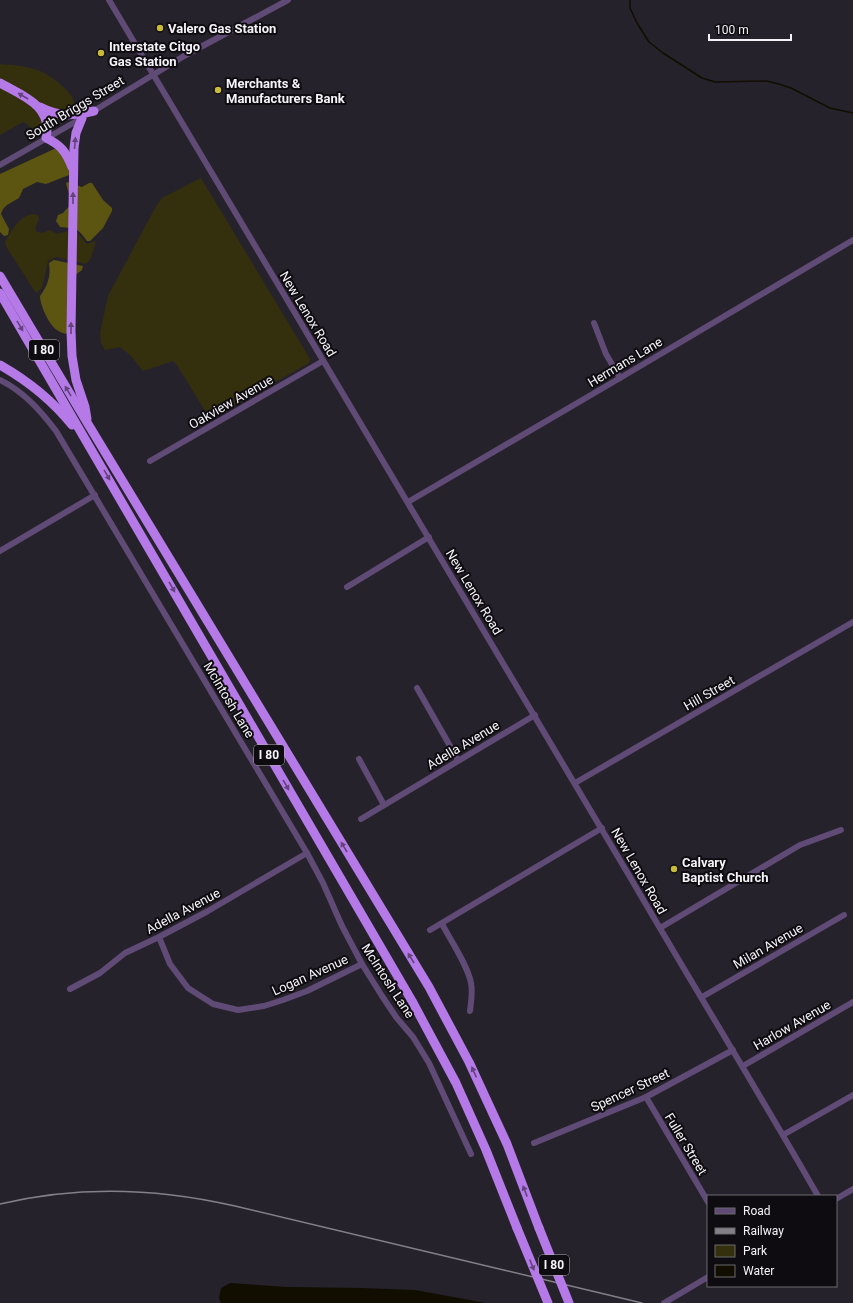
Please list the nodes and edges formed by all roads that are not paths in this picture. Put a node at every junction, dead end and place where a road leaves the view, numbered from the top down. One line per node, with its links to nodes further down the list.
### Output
1 (109, 0): 3 (street, New Lenox Road)
2 (288, 0): 3 (street, South Briggs Street)
3 (153, 74): 6 (street, South Briggs Street); 15 (street, New Lenox Road)
4 (0, 83): 5 (highway, one-way to 4)
5 (40, 107): 6 (highway); 8 (highway)
6 (94, 111): 7 (street, South Briggs Street)
7 (82, 118): 8 (street, South Briggs Street); 10 (highway, one-way to 7)
8 (46, 138): 9 (street, South Briggs Street); 10 (highway)
9 (0, 166)
10 (73, 168): 19 (highway, one-way to 10)
11 (853, 240): 17 (street, Hermans Lane)
12 (0, 276): 19 (highway, I 80, one-way to 12)
13 (0, 293): 20 (highway, I 80, one-way to 20)
14 (594, 323): 17 (street)
15 (323, 361): 21 (street, Oakview Avenue); 23 (street, New Lenox Road)
16 (0, 365): 20 (highway)
17 (620, 378): 23 (street, Hermans Lane)
18 (0, 380): 22 (street, McIntosh Lane)
19 (88, 424): 61 (highway, I 80, one-way to 19, bridge)
20 (94, 453): 60 (highway, I 80, one-way to 60, bridge)
21 (150, 462)
22 (95, 495): 25 (street); 37 (street, McIntosh Lane)
23 (408, 502): 24 (street, New Lenox Road)
24 (429, 538): 26 (street); 29 (street, New Lenox Road)
25 (0, 551)
26 (347, 587)
27 (853, 622): 32 (street, Hill Street)
28 (417, 688): 31 (street)
29 (535, 715): 31 (street, Adella Avenue); 32 (street, New Lenox Road)
30 (359, 759): 33 (street)
31 (458, 760): 33 (street, Adella Avenue)
32 (575, 783): 35 (street, New Lenox Road)
33 (384, 805): 34 (street, Adella Avenue)
34 (361, 819)
35 (602, 828): 39 (street); 40 (street, New Lenox Road)
36 (841, 830): 40 (street)
37 (307, 853): 42 (street, Adella Avenue); 43 (street, McIntosh Lane)
38 (844, 915): 45 (street, Milan Avenue)
39 (442, 924): 41 (street); 47 (street)
40 (660, 928): 45 (street, New Lenox Road)
41 (430, 930)
42 (159, 936): 43 (street, Logan Avenue); 44 (street, Adella Avenue)
43 (362, 964): 54 (street, McIntosh Lane)
44 (70, 989)
45 (702, 997): 48 (street, New Lenox Road)
46 (853, 1002): 49 (street, Harlow Avenue)
47 (470, 1011)
48 (733, 1050): 49 (street, New Lenox Road); 51 (street, Spencer Street)
49 (743, 1066): 52 (street, New Lenox Road)
50 (853, 1095): 52 (street)
51 (646, 1097): 53 (street, Spencer Street); 58 (street, Fuller Street)
52 (783, 1135): 56 (street, New Lenox Road)
53 (534, 1144)
54 (471, 1154)
55 (853, 1189): 57 (street)
56 (817, 1195)
57 (837, 1198)
58 (707, 1200)
59 (707, 1278): 62 (street)
60 (548, 1303)
61 (569, 1303)
62 (664, 1303)

